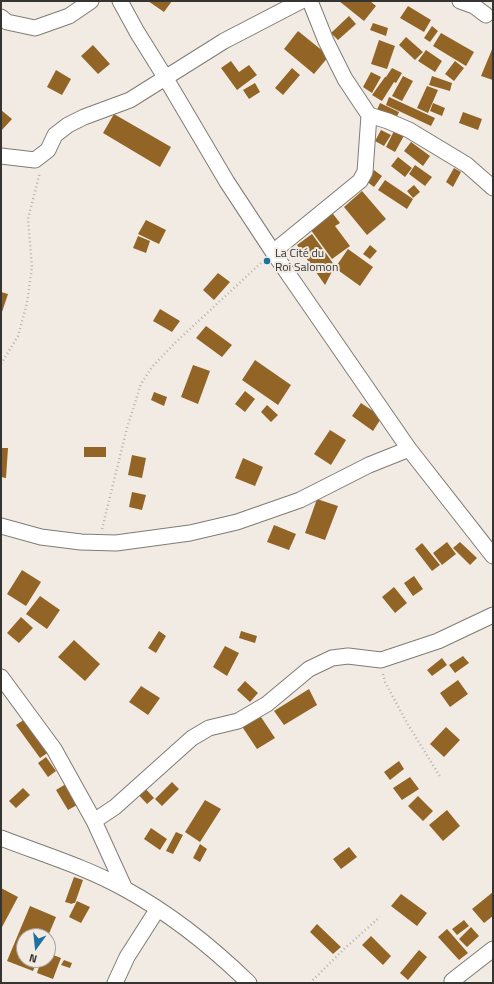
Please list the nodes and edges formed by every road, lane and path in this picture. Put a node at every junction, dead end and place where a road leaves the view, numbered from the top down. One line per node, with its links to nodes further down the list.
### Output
1 (91, 1): 7 (street)
2 (120, 1): 8 (street)
3 (301, 1): 8 (street)
4 (310, 1): 9 (street)
5 (460, 1): 6 (street)
6 (486, 15)
7 (1, 17)
8 (165, 77): 11 (street); 13 (street)
9 (369, 115): 12 (street); 13 (street)
10 (1, 156): 11 (street)
11 (35, 160): 14 (path)
12 (493, 188)
13 (273, 252): 15 (street); 17 (path)
14 (1, 364)
15 (409, 449): 17 (street); 18 (street)
16 (1, 526): 17 (street)
17 (99, 542)
18 (493, 556)
19 (493, 614): 20 (street)
20 (381, 660): 22 (path); 23 (street)
21 (1, 677): 23 (street)
22 (441, 778)
23 (94, 821): 25 (street)
24 (1, 838): 25 (street)
25 (125, 889): 26 (street)
26 (157, 910): 30 (street); 31 (street)
27 (380, 917): 32 (path)
28 (493, 949): 29 (street)
29 (452, 981)
30 (115, 983)
31 (249, 983)
32 (310, 983)

